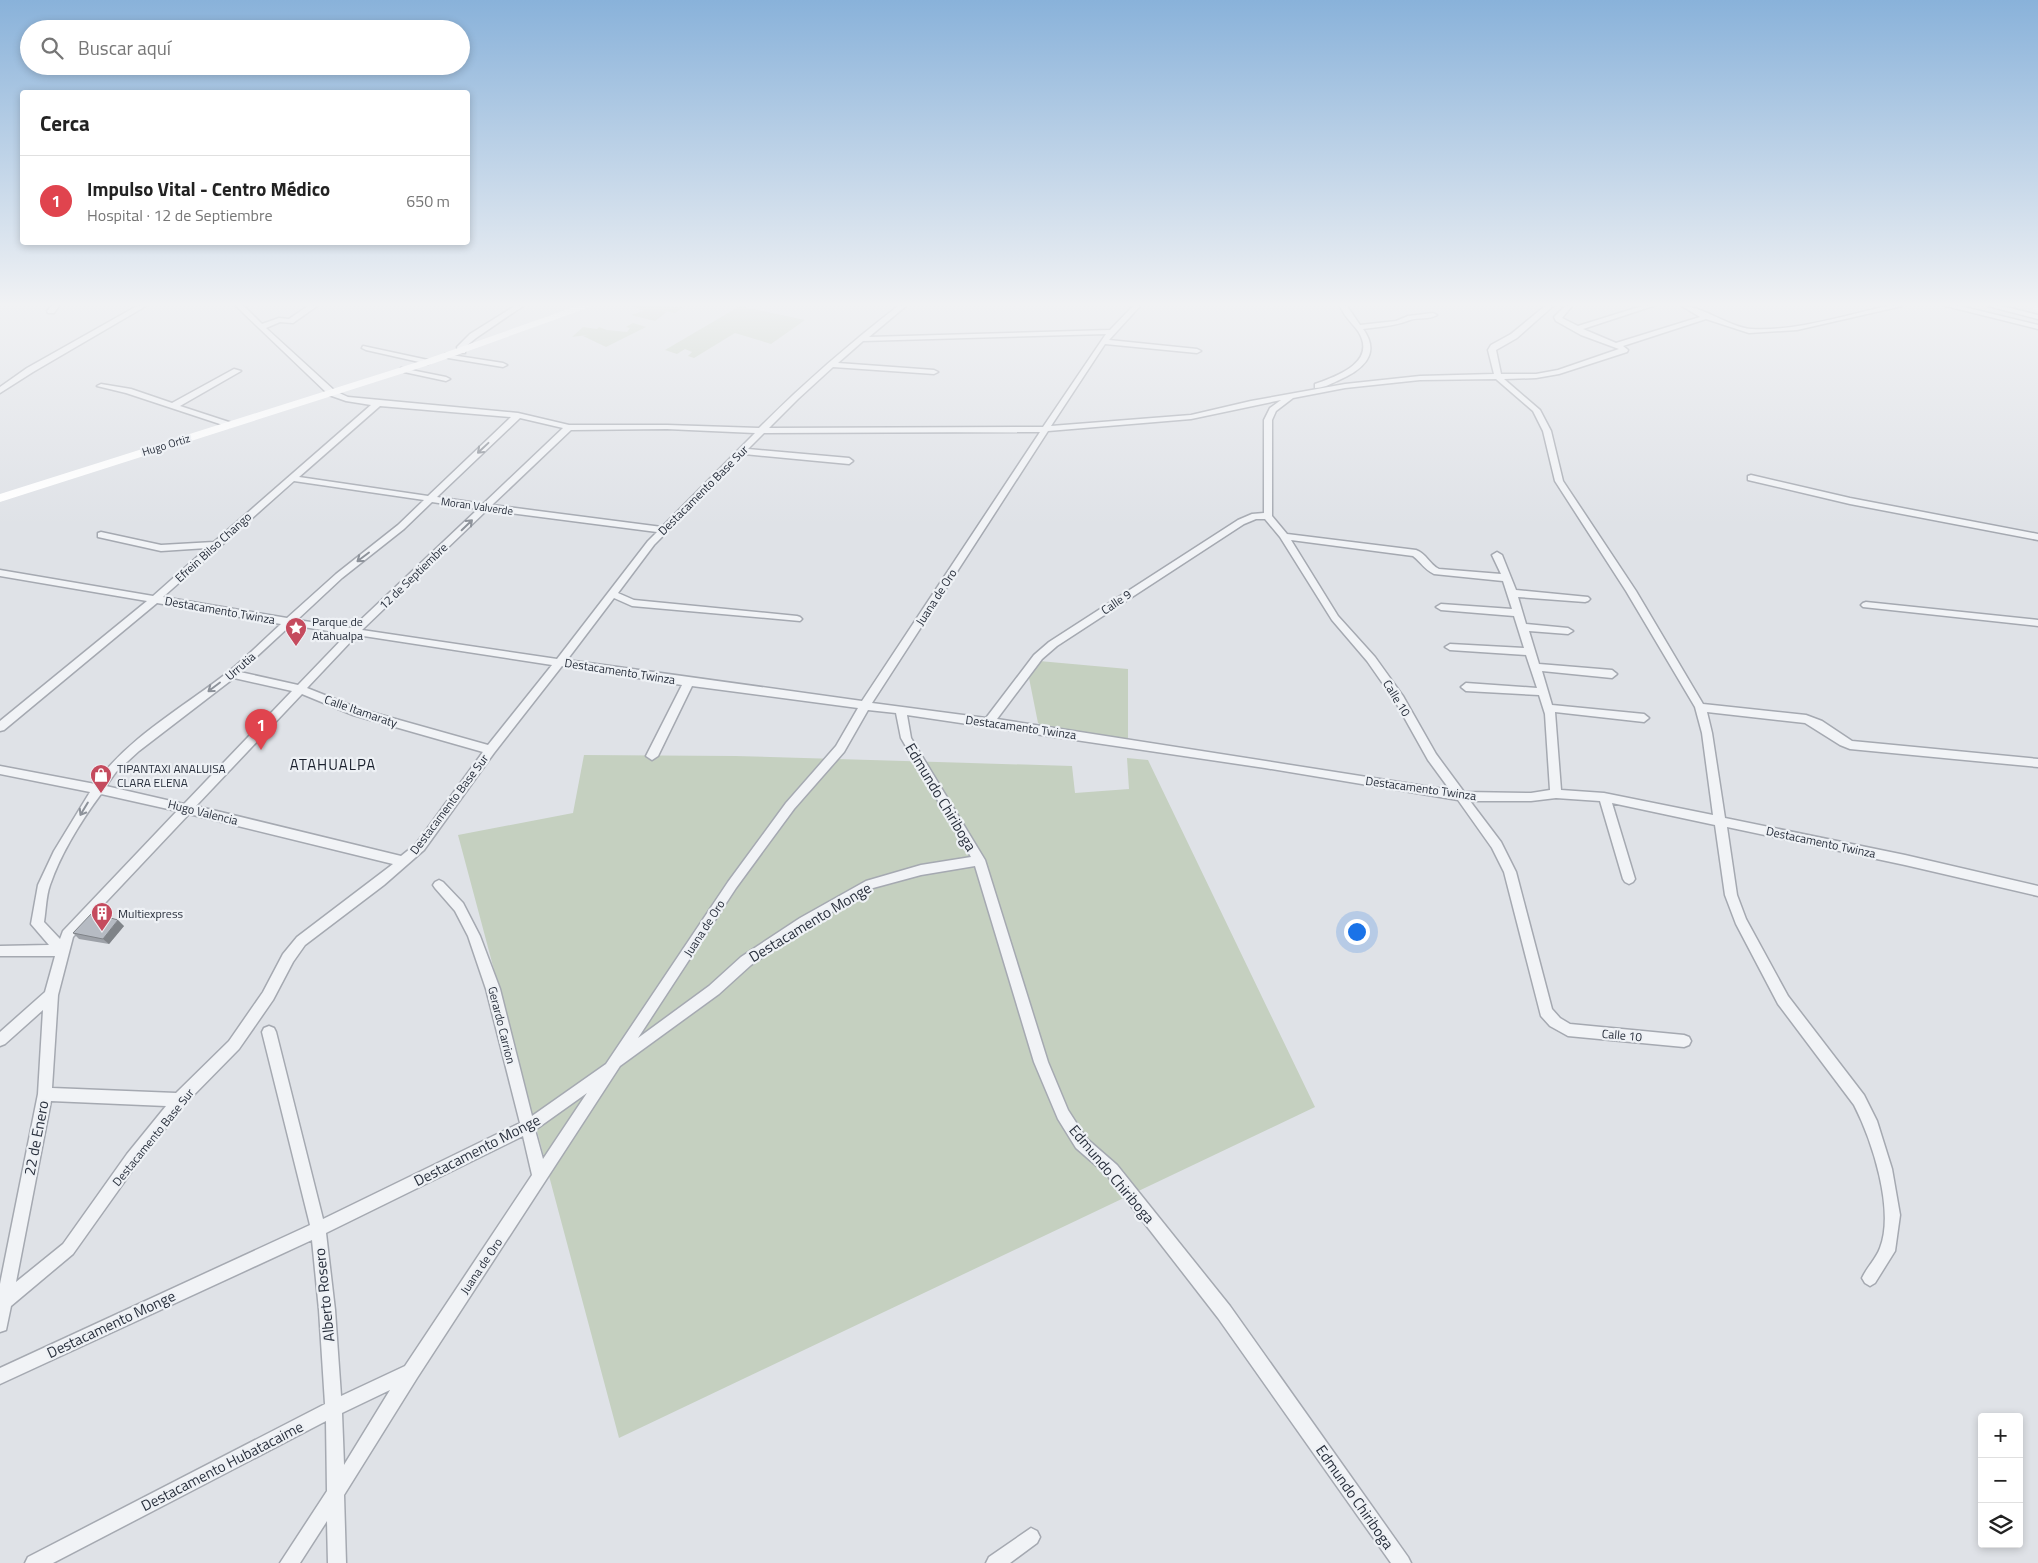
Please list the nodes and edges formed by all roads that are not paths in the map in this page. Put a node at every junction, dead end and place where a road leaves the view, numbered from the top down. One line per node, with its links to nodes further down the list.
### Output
1 (17, 379): 11 (street)
2 (222, 379): 15 (street)
3 (317, 379): 12 (street)
4 (376, 379): 12 (street, Hugo Ortiz)
5 (816, 379): 20 (street, Destacamento Base Sur)
6 (1079, 379): 19 (street, Juana de Oro)
7 (1333, 379): 13 (street)
8 (1411, 379): 13 (street)
9 (1500, 379): 61 (street)
10 (101, 386): 15 (street)
11 (0, 390)
12 (332, 393): 14 (street); 17 (street, Hugo Ortiz)
13 (1292, 396): 19 (street); 28 (street)
14 (378, 403): 16 (street); 23 (street, Efrein Bilso Chango)
15 (173, 406): 17 (street)
16 (518, 415): 18 (street); 26 (street, Urrutia, one-way to 26)
17 (229, 425): 25 (street, Hugo Ortiz)
18 (569, 427): 20 (street); 27 (street, 12 de Septiembre)
19 (1047, 429): 20 (street); 60 (street, Juana de Oro)
20 (762, 431): 21 (street, Destacamento Base Sur)
21 (742, 451): 22 (street); 29 (street, Destacamento Base Sur)
22 (849, 461)
23 (291, 478): 26 (street, Moran Valverde); 33 (street, Efrein Bilso Chango)
24 (1751, 478): 32 (street)
25 (0, 498)
26 (429, 499): 27 (street, Moran Valverde); 45 (street, Urrutia, one-way to 45)
27 (485, 507): 29 (street, Moran Valverde); 48 (street, 12 de Septiembre, one-way to 27)
28 (1268, 516): 31 (street, Calle 10); 65 (street, Calle 9)
29 (663, 530): 38 (street, Destacamento Base Sur)
30 (101, 536): 33 (street)
31 (1284, 536): 36 (street); 73 (street, Calle 10)
32 (2038, 537)
33 (215, 545): 39 (street, Efrein Bilso Chango)
34 (1497, 555): 36 (street)
35 (0, 573): 39 (street, Destacamento Twinza)
36 (1508, 578): 37 (street)
37 (1512, 593): 40 (street); 43 (street)
38 (613, 594): 44 (street); 52 (street, Destacamento Base Sur)
39 (155, 599): 45 (street, Destacamento Twinza); 66 (street, Efrein Bilso Chango)
40 (1585, 599)
41 (1866, 605): 46 (street)
42 (1441, 607): 43 (street)
43 (1518, 613): 47 (street)
44 (798, 619)
45 (290, 622): 48 (street, Destacamento Twinza); 54 (street, Urrutia)
46 (2038, 623)
47 (1523, 628): 49 (street); 51 (street)
48 (356, 631): 52 (street, Destacamento Twinza); 58 (street, 12 de Septiembre)
49 (1568, 631)
50 (1450, 647): 51 (street)
51 (1530, 652): 53 (street)
52 (560, 662): 56 (street, Destacamento Twinza); 67 (street, Destacamento Base Sur)
53 (1536, 667): 55 (street); 59 (street)
54 (232, 674): 58 (street, Calle Itamaraty); 71 (street, Urrutia, one-way to 71)
55 (1612, 674)
56 (689, 682): 60 (street, Destacamento Twinza); 68 (street)
57 (1466, 687): 59 (street)
58 (300, 689): 67 (street, Calle Itamaraty); 75 (street, 12 de Septiembre)
59 (1544, 692): 62 (street)
60 (865, 705): 63 (street, Destacamento Twinza); 88 (street, Juana de Oro)
61 (1700, 707): 69 (street); 76 (street)
62 (1549, 708): 64 (street); 72 (street)
63 (901, 711): 65 (street, Destacamento Twinza); 77 (street, Edmundo Chiriboga)
64 (1644, 718)
65 (989, 722): 73 (street, Destacamento Twinza)
66 (0, 727)
67 (490, 750): 78 (street, Destacamento Base Sur)
68 (652, 756)
69 (2038, 763)
70 (0, 770): 71 (street, Hugo Valencia)
71 (98, 788): 75 (street, Hugo Valencia); 82 (street, Urrutia, one-way to 82)
72 (1556, 794): 73 (street, Destacamento Twinza); 74 (street, Destacamento Twinza)
73 (1460, 796): 87 (street, Calle 10)
74 (1604, 797): 76 (street, Destacamento Twinza); 79 (street)
75 (188, 808): 78 (street, Hugo Valencia); 82 (street, 12 de Septiembre)
76 (1720, 820): 81 (street, Destacamento Twinza); 94 (street)
77 (979, 860): 88 (street, Destacamento Monge); 106 (street, Edmundo Chiriboga)
78 (404, 862): 90 (street, Destacamento Base Sur)
79 (1628, 879)
80 (439, 885): 91 (street, Gerardo Carrion)
81 (2038, 891)
82 (62, 950): 83 (street); 84 (street, 22 de Enero)
83 (0, 951)
84 (51, 995): 86 (street); 89 (street, 22 de Enero)
85 (269, 1032): 93 (street, Alberto Rosero)
86 (0, 1040)
87 (1684, 1041)
88 (613, 1065): 91 (street, Destacamento Monge); 92 (street, Juana de Oro)
89 (44, 1094): 90 (street); 95 (street, 22 de Enero)
90 (179, 1100): 95 (street, Destacamento Base Sur)
91 (527, 1127): 92 (street, Gerardo Carrion); 93 (street, Destacamento Monge)
92 (540, 1176): 97 (street, Juana de Oro)
93 (318, 1229): 98 (street, Destacamento Monge); 99 (street, Alberto Rosero)
94 (1870, 1278)
95 (3, 1303): 96 (street, 22 de Enero)
96 (0, 1324)
97 (411, 1372): 99 (street, Destacamento Hubatacaime); 100 (street, Juana de Oro)
98 (0, 1376)
99 (334, 1408): 100 (street, Alberto Rosero); 102 (street, Destacamento Hubatacaime)
100 (336, 1493): 103 (street, Juana de Oro); 104 (street, Alberto Rosero)
101 (1031, 1537): 105 (street)
102 (34, 1563)
103 (289, 1563)
104 (337, 1563)
105 (995, 1563)
106 (1402, 1563)

